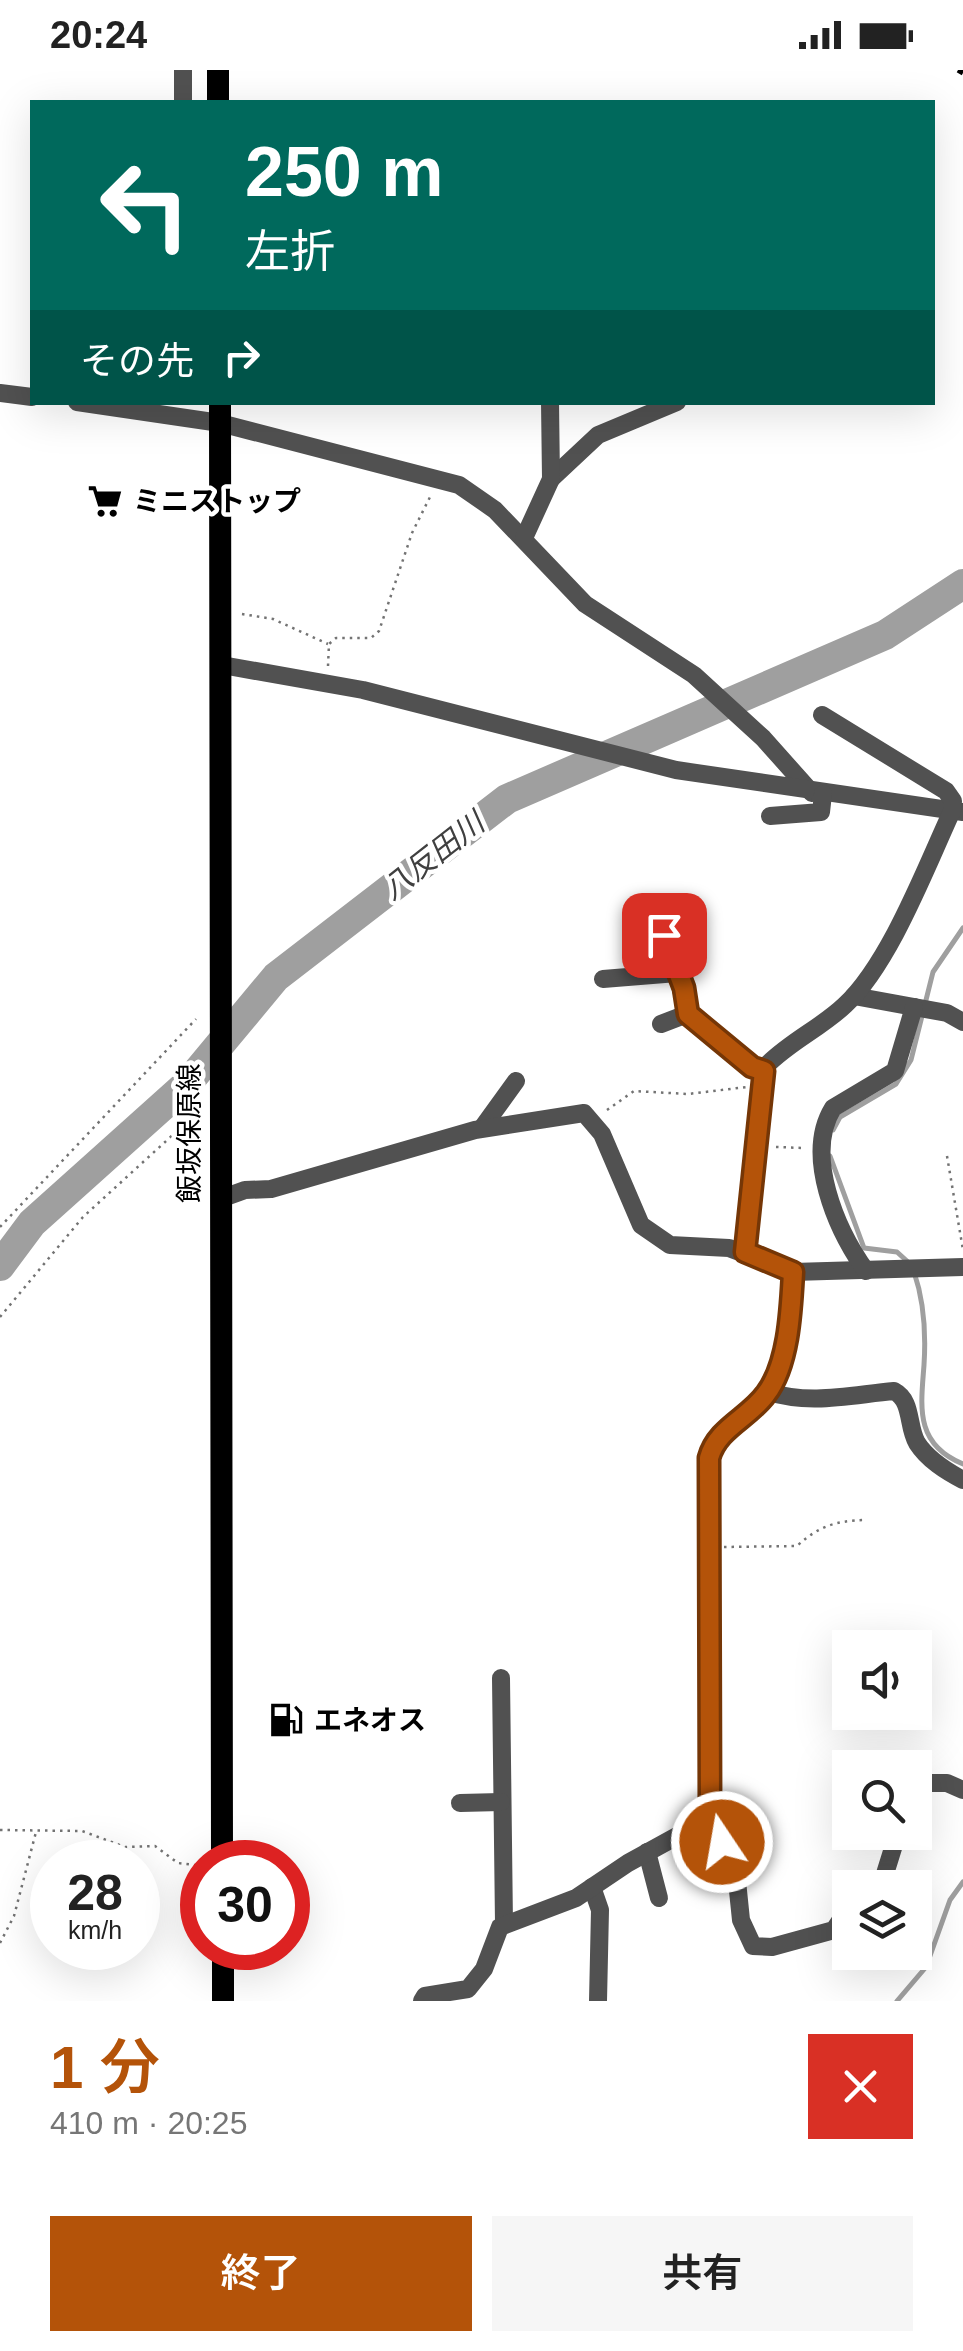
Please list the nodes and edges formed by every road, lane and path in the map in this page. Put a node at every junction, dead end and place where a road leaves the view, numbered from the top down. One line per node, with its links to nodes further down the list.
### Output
1 (183, 70): 3 (street)
2 (218, 70): 4 (main road)
3 (183, 100)
4 (218, 100)
5 (0, 393): 6 (street)
6 (30, 396)
7 (116, 405): 10 (street)
8 (550, 405): 12 (street)
9 (670, 405): 12 (street)
10 (220, 413): 11 (street); 14 (main road, 飯坂保原線)
11 (439, 478): 13 (street); 15 (path)
12 (552, 479): 13 (street)
13 (524, 538): 19 (street)
14 (222, 609): 15 (path); 16 (main road, 飯坂保原線)
15 (328, 644): 17 (path)
16 (222, 665): 17 (street); 33 (main road, 飯坂保原線)
17 (328, 683): 19 (street)
18 (822, 715): 20 (street)
19 (818, 794): 20 (street); 21 (street)
20 (958, 811): 25 (street)
21 (770, 816)
22 (664, 935): 23 (street)
23 (677, 973): 24 (street); 27 (street)
24 (603, 980)
25 (854, 996): 26 (street); 31 (street)
26 (921, 1008): 29 (street); 37 (street)
27 (688, 1014): 30 (street); 31 (street)
28 (196, 1019): 40 (path)
29 (963, 1022)
30 (661, 1024)
31 (762, 1079): 34 (path); 36 (street)
32 (516, 1081): 35 (street)
33 (220, 1096): 39 (main road, 飯坂保原線); 46 (path)
34 (594, 1120): 35 (street); 41 (street)
35 (482, 1128): 39 (street)
36 (756, 1146): 37 (path); 41 (street)
37 (819, 1148): 44 (street)
38 (946, 1156): 42 (path)
39 (220, 1199): 59 (main road, 飯坂保原線)
40 (0, 1227)
41 (745, 1252): 45 (street)
42 (963, 1252)
43 (963, 1267): 44 (street)
44 (866, 1270): 45 (street)
45 (793, 1272): 47 (street)
46 (0, 1317)
47 (768, 1392): 48 (street); 50 (street)
48 (963, 1480)
49 (865, 1520): 50 (path)
50 (710, 1547): 56 (street)
51 (501, 1678): 54 (street)
52 (932, 1782): 53 (street)
53 (963, 1790)
54 (500, 1802): 55 (street); 64 (street)
55 (460, 1803)
56 (710, 1814): 60 (street); 65 (street)
57 (0, 1830): 58 (path)
58 (37, 1831): 61 (path); 66 (path)
59 (222, 1840)
60 (647, 1852): 62 (street); 63 (street)
61 (180, 1863)
62 (592, 1887): 64 (street); 70 (street)
63 (659, 1898)
64 (504, 1924): 69 (street)
65 (832, 1931)
66 (0, 1943)
67 (223, 1970): 68 (main road)
68 (223, 2001)
69 (422, 2001)
70 (598, 2001)

